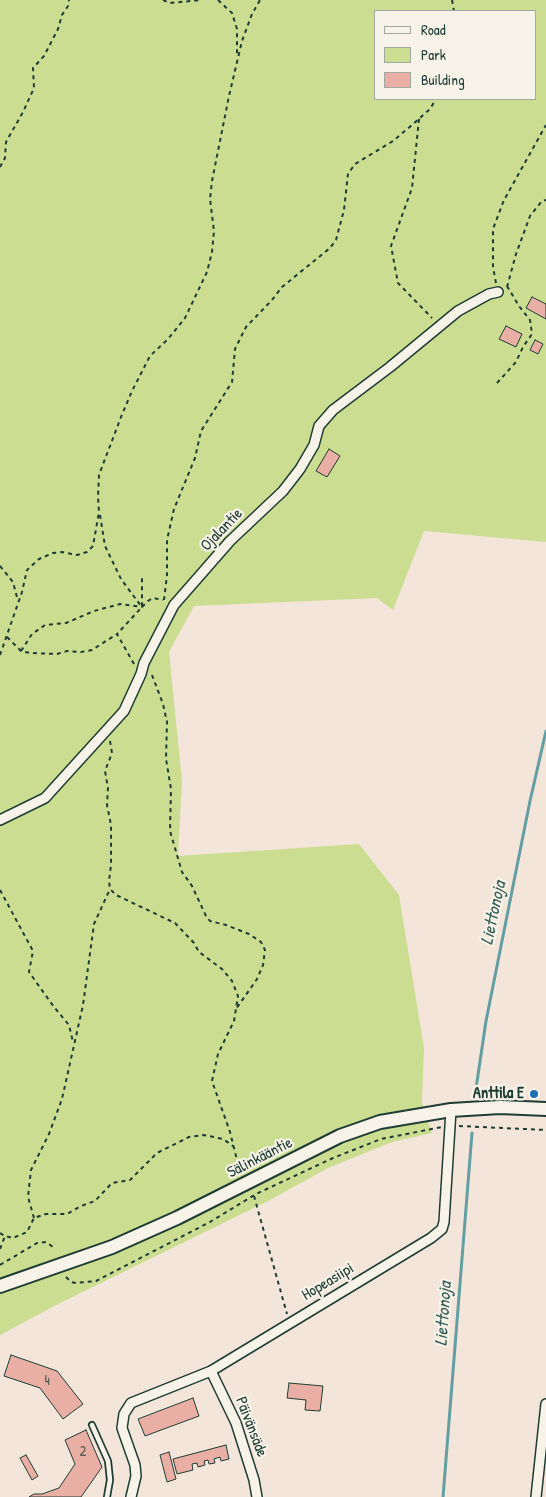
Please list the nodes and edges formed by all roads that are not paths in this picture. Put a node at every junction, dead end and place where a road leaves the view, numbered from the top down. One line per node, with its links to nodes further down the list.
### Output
1 (498, 292): 2 (street, Ojalantie)
2 (0, 820)
3 (451, 1110): 4 (street, Sälinkääntie); 5 (street, Sälinkääntie); 6 (street, Hopeasiipi)
4 (546, 1110)
5 (0, 1286)
6 (211, 1371): 10 (street, Hopeasiipi); 11 (street, Päivänsäde)
7 (546, 1404): 12 (street)
8 (92, 1425): 9 (lane)
9 (107, 1497)
10 (131, 1497)
11 (257, 1497)
12 (536, 1497)

